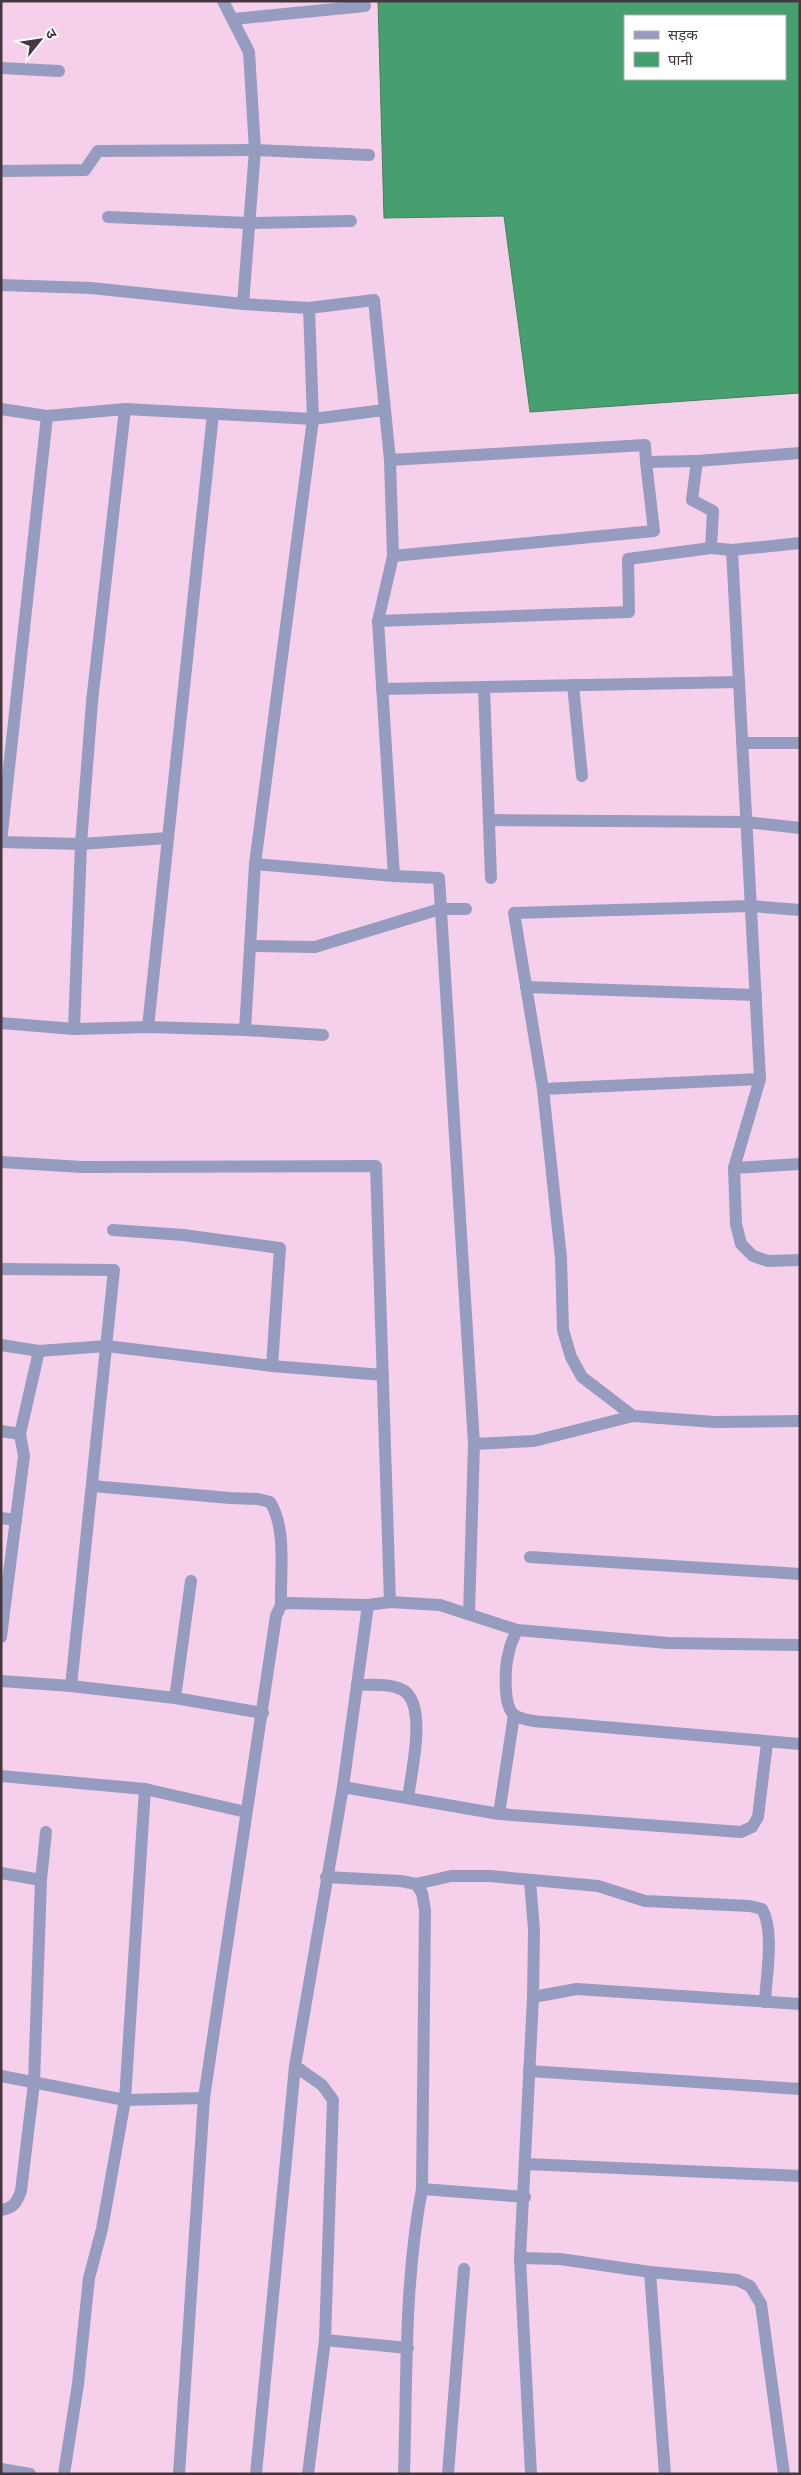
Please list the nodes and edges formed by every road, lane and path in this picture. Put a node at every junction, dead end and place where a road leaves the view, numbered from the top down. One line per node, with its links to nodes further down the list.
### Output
1 (223, 1): 3 (street)
2 (365, 6): 3 (street)
3 (234, 20): 6 (street)
4 (1, 68): 5 (street)
5 (59, 71)
6 (255, 150): 7 (street); 8 (street); 11 (street)
7 (369, 156)
8 (1, 171)
9 (108, 217): 11 (street)
10 (351, 221): 11 (street)
11 (248, 223): 13 (street)
12 (1, 285): 13 (street)
13 (243, 304): 14 (street)
14 (309, 308): 17 (street); 20 (street)
15 (124, 408): 18 (street); 19 (street); 43 (street)
16 (1, 409): 19 (street)
17 (384, 410): 20 (street); 22 (street)
18 (213, 414): 20 (street); 41 (street)
19 (47, 416): 36 (street)
20 (313, 420): 44 (street)
21 (800, 453): 23 (street)
22 (390, 460): 24 (street); 28 (street)
23 (697, 461): 24 (street); 26 (street)
24 (646, 462): 28 (street)
25 (800, 543): 27 (street)
26 (711, 548): 27 (street); 29 (street)
27 (732, 550): 30 (street)
28 (392, 556): 29 (street)
29 (378, 621): 33 (street)
30 (739, 682): 31 (street); 34 (street)
31 (573, 685): 32 (street); 37 (street)
32 (484, 687): 33 (street); 38 (street)
33 (382, 688): 45 (street)
34 (742, 743): 35 (street); 39 (street)
35 (800, 743)
36 (5, 769): 42 (street)
37 (582, 776)
38 (489, 820): 39 (street); 46 (street)
39 (747, 822): 40 (street); 47 (street)
40 (800, 828)
41 (168, 838): 43 (street); 55 (street)
42 (1, 842): 43 (street)
43 (81, 844): 56 (street)
44 (255, 864): 45 (street); 51 (street)
45 (394, 876): 48 (street)
46 (491, 878)
47 (751, 906): 50 (street); 52 (street); 53 (street)
48 (440, 909): 49 (street); 51 (street); 76 (street)
49 (466, 909)
50 (800, 910)
51 (250, 946): 57 (street)
52 (526, 987): 53 (street); 60 (street)
53 (756, 995): 59 (street)
54 (1, 1023): 56 (street)
55 (148, 1027): 56 (street); 57 (street)
56 (74, 1029)
57 (245, 1030): 58 (street)
58 (323, 1035)
59 (760, 1079): 60 (street); 63 (street)
60 (543, 1089): 72 (street)
61 (1, 1162): 71 (street)
62 (800, 1164): 63 (street)
63 (734, 1168): 65 (street)
64 (114, 1230): 70 (street)
65 (800, 1260)
66 (1, 1269): 68 (street)
67 (1, 1346): 69 (street)
68 (106, 1346): 69 (street); 70 (street); 77 (street)
69 (39, 1351): 75 (street)
70 (272, 1366): 71 (street)
71 (383, 1375): 84 (street)
72 (633, 1416): 73 (street); 76 (street)
73 (800, 1421)
74 (1, 1431): 75 (street)
75 (20, 1434): 79 (street)
76 (474, 1444): 87 (street)
77 (92, 1486): 86 (street); 93 (street)
78 (1, 1518): 79 (street)
79 (16, 1520): 83 (street)
80 (530, 1557): 81 (street)
81 (800, 1574)
82 (191, 1581): 94 (street)
83 (3, 1597): 89 (street)
84 (390, 1602): 85 (street); 87 (street)
85 (368, 1605): 86 (street); 92 (street)
86 (280, 1606): 95 (street)
87 (469, 1614): 88 (street)
88 (517, 1630): 90 (street); 96 (street)
89 (1, 1637)
90 (800, 1646)
91 (1, 1681): 93 (street)
92 (357, 1685): 100 (street); 102 (street)
93 (72, 1686): 94 (street)
94 (175, 1698): 95 (street)
95 (263, 1713): 103 (street)
96 (514, 1715): 97 (street); 104 (street)
97 (767, 1743): 98 (street); 104 (street)
98 (800, 1744)
99 (1, 1776): 101 (street)
100 (343, 1787): 102 (street); 107 (street)
101 (145, 1789): 103 (street); 120 (street)
102 (408, 1798): 104 (street)
103 (246, 1812): 119 (street)
104 (499, 1814)
105 (46, 1832): 108 (street)
106 (1, 1873): 108 (street)
107 (326, 1877): 110 (street); 114 (street)
108 (41, 1880): 117 (street)
109 (530, 1881): 110 (street); 111 (street); 112 (street)
110 (416, 1884): 123 (street)
111 (533, 1997): 112 (street); 115 (street)
112 (765, 2002): 113 (street)
113 (800, 2004)
114 (295, 2066): 129 (street); 135 (street)
115 (529, 2071): 118 (street); 121 (street)
116 (1, 2076): 117 (street)
117 (34, 2083): 120 (street); 125 (street)
118 (800, 2088)
119 (204, 2098): 120 (street); 134 (street)
120 (125, 2100): 133 (street)
121 (526, 2164): 122 (street); 124 (street)
122 (800, 2176)
123 (422, 2189): 124 (street); 130 (street)
124 (525, 2197): 126 (street)
125 (1, 2210)
126 (520, 2258): 128 (street); 139 (street)
127 (464, 2269): 138 (street)
128 (650, 2272): 140 (street); 141 (street)
129 (325, 2340): 130 (street); 136 (street)
130 (408, 2348): 137 (street)
131 (1, 2469): 132 (street)
132 (30, 2474)
133 (64, 2474)
134 (179, 2474)
135 (256, 2474)
136 (308, 2474)
137 (404, 2474)
138 (448, 2474)
139 (531, 2474)
140 (665, 2474)
141 (784, 2474)

